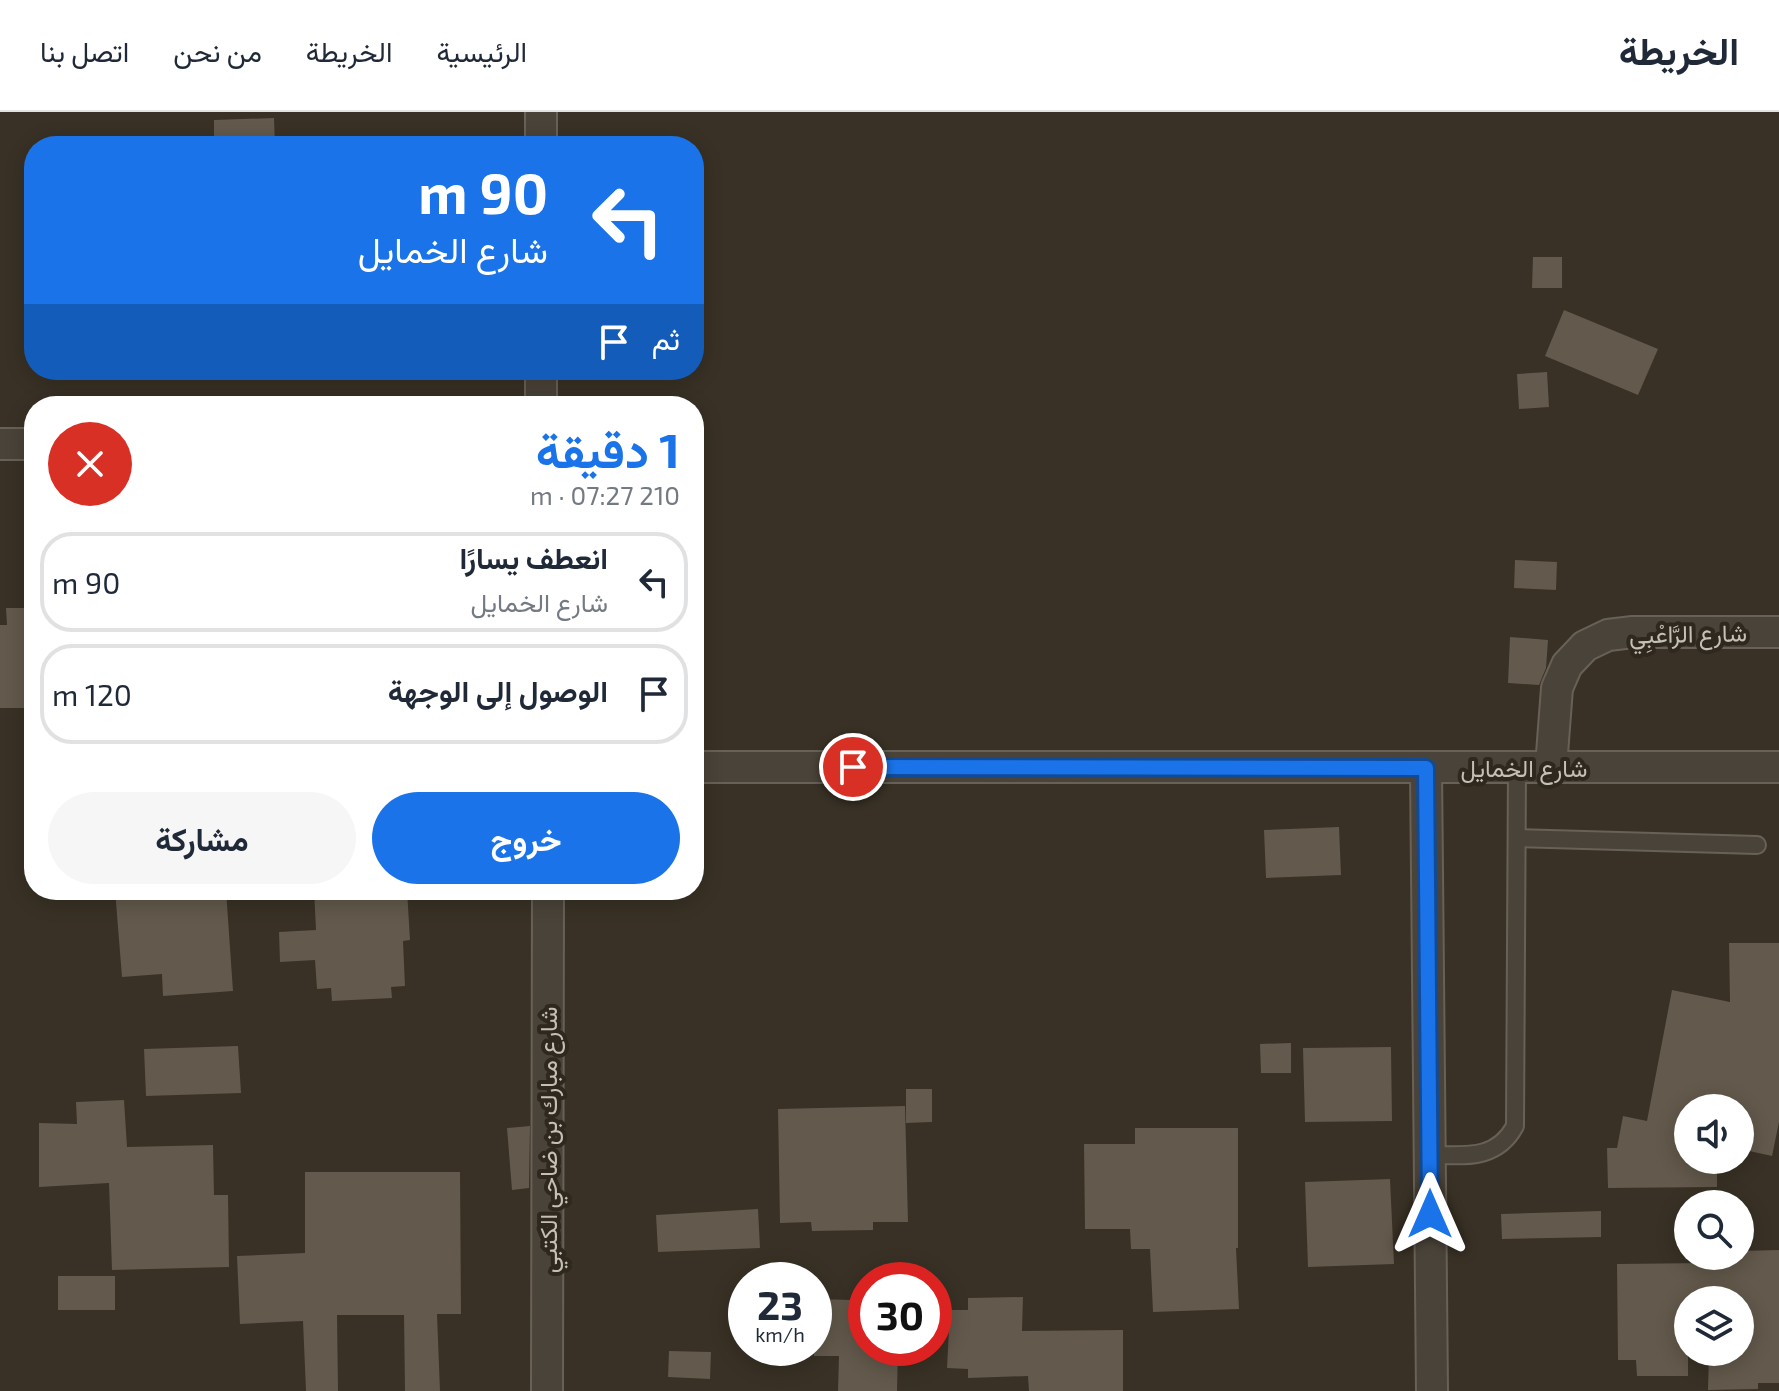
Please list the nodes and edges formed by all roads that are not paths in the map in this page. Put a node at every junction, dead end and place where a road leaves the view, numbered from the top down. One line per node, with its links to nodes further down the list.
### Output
1 (541, 112): 2 (street)
2 (541, 136)
3 (0, 444): 4 (street)
4 (24, 444)
5 (1779, 632): 7 (street, شارع الرَّاعْبِي)
6 (704, 767): 9 (street, شارع الخمايل)
7 (1551, 767): 8 (street, شارع الخمايل); 10 (street, شارع الخمايل)
8 (1779, 767)
9 (1426, 768): 10 (street, شارع الخمايل); 14 (street)
10 (1517, 768): 11 (lane)
11 (1517, 838): 12 (lane); 14 (lane)
12 (1757, 845)
13 (548, 900): 15 (street, شارع مبارك بن ضاحي الكتبي)
14 (1429, 1155): 16 (street)
15 (547, 1391)
16 (1432, 1391)

